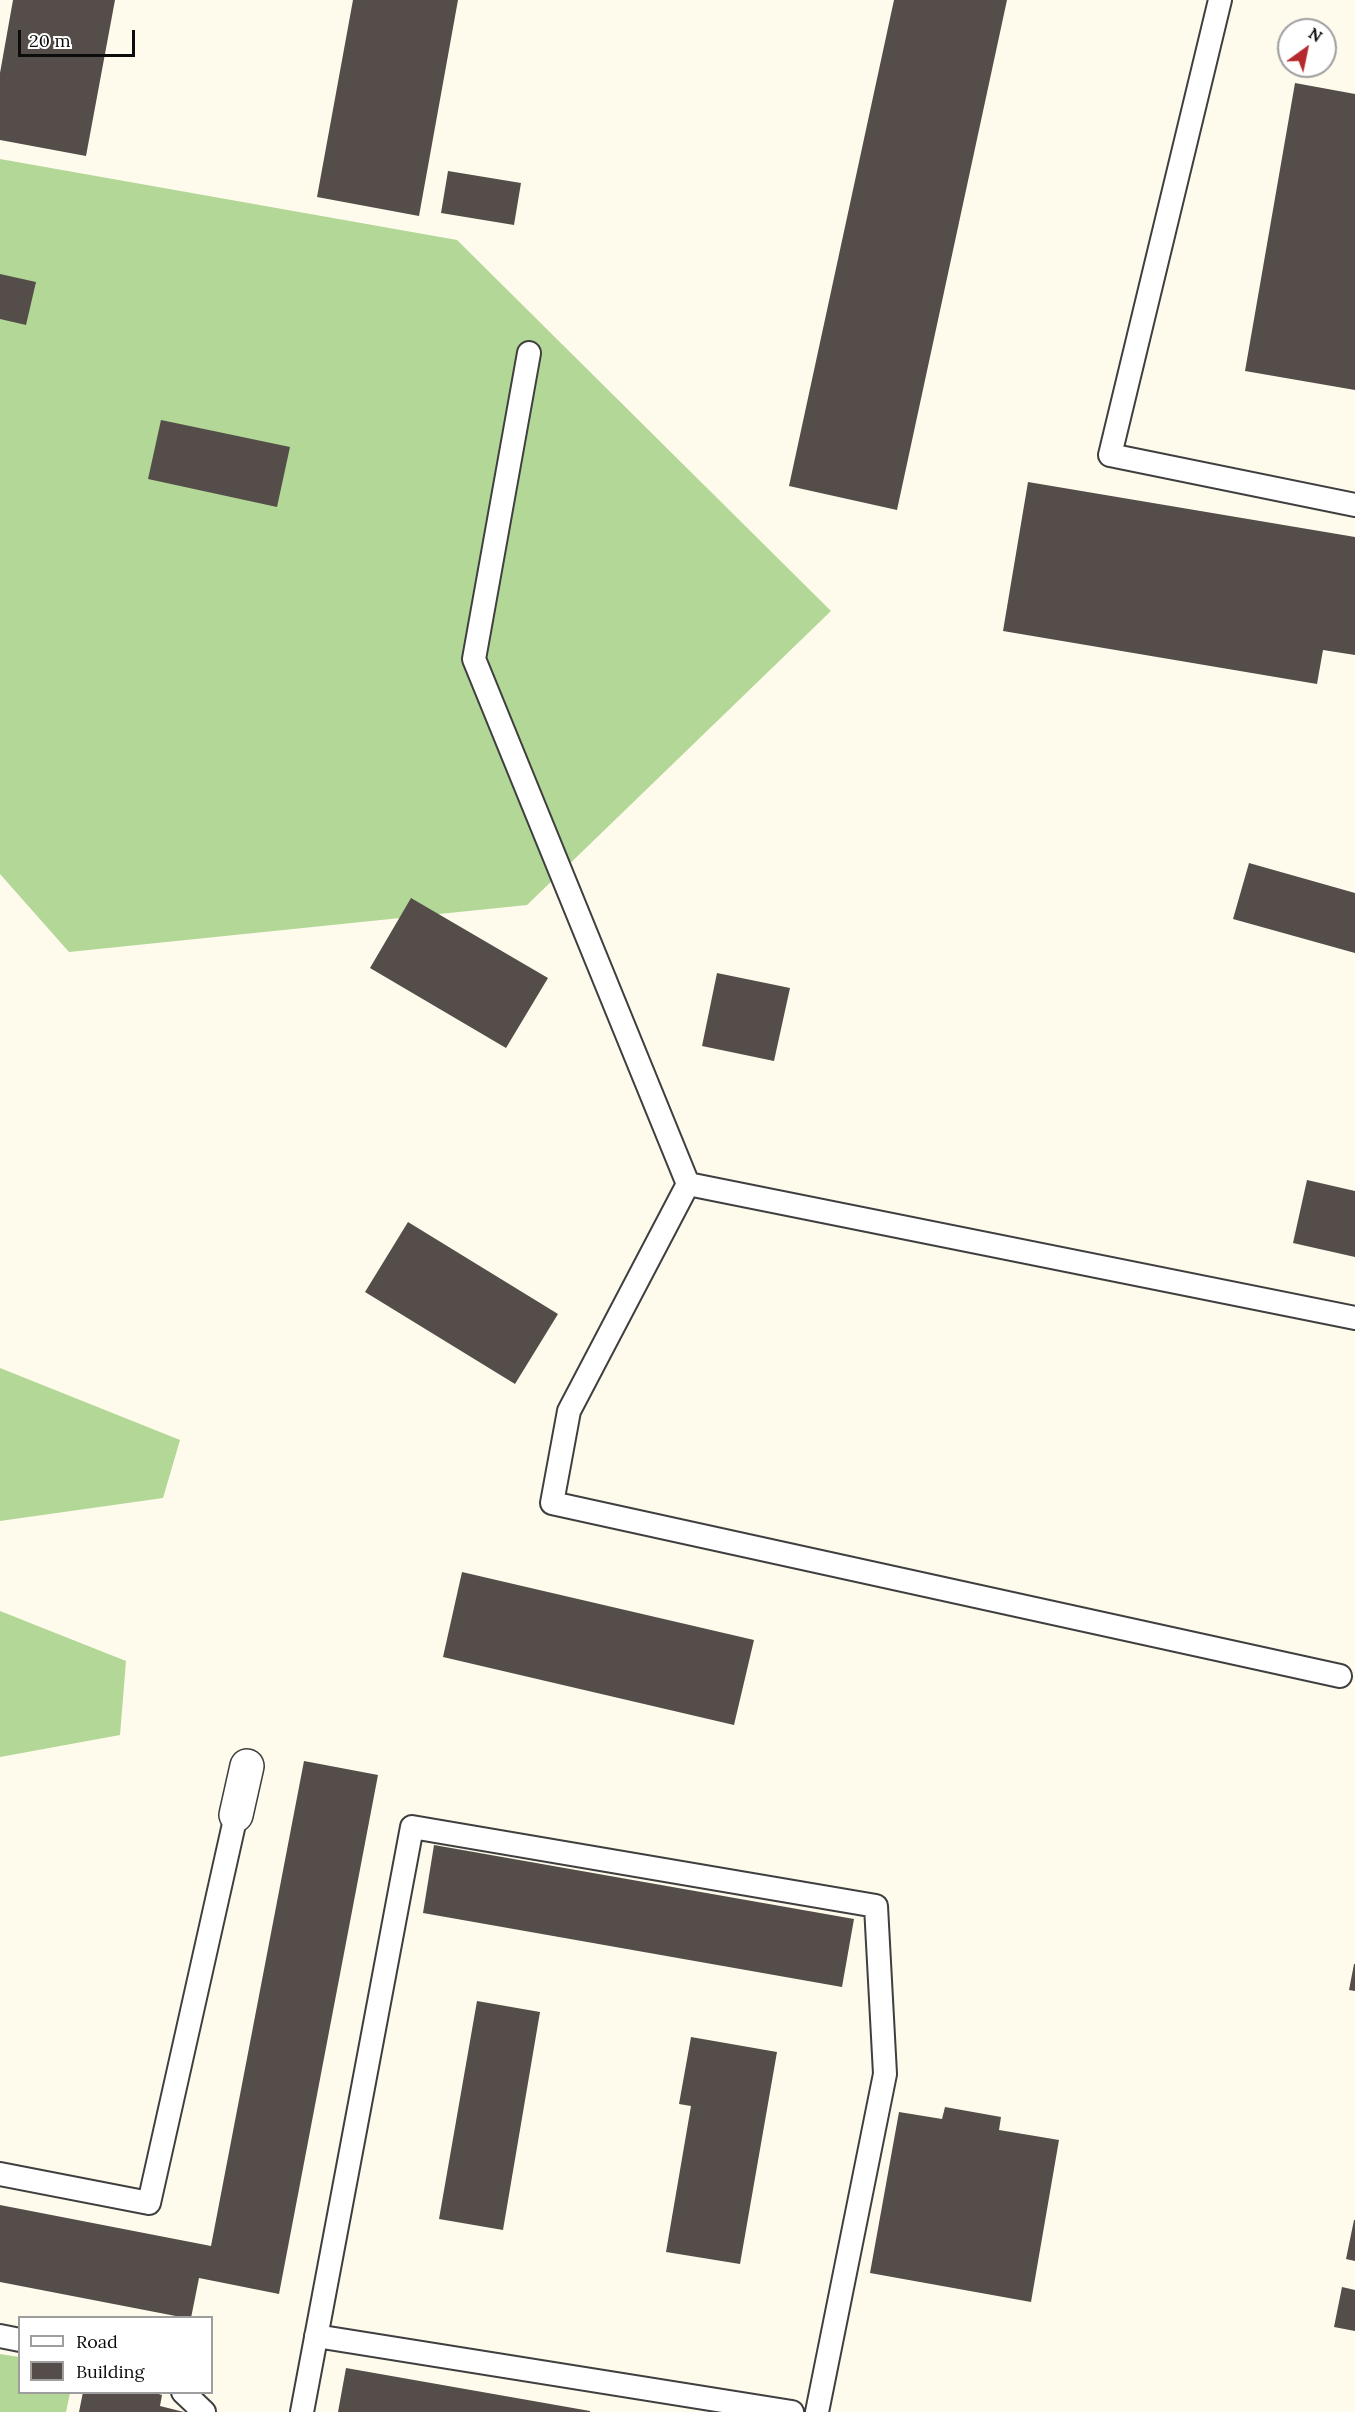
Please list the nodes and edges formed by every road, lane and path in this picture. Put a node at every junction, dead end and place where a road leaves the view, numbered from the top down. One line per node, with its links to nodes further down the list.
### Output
1 (1220, 0): 3 (lane)
2 (529, 353): 4 (lane)
3 (1355, 505)
4 (687, 1184): 5 (lane); 6 (lane)
5 (1355, 1318)
6 (1340, 1676)
7 (246, 1766): 8 (street)
8 (236, 1815): 9 (lane)
9 (0, 2174)
10 (0, 2336): 12 (lane)
11 (316, 2336): 15 (lane); 16 (lane); 17 (lane)
12 (18, 2340)
13 (185, 2394): 14 (lane)
14 (204, 2412)
15 (302, 2412)
16 (792, 2412)
17 (817, 2412)

